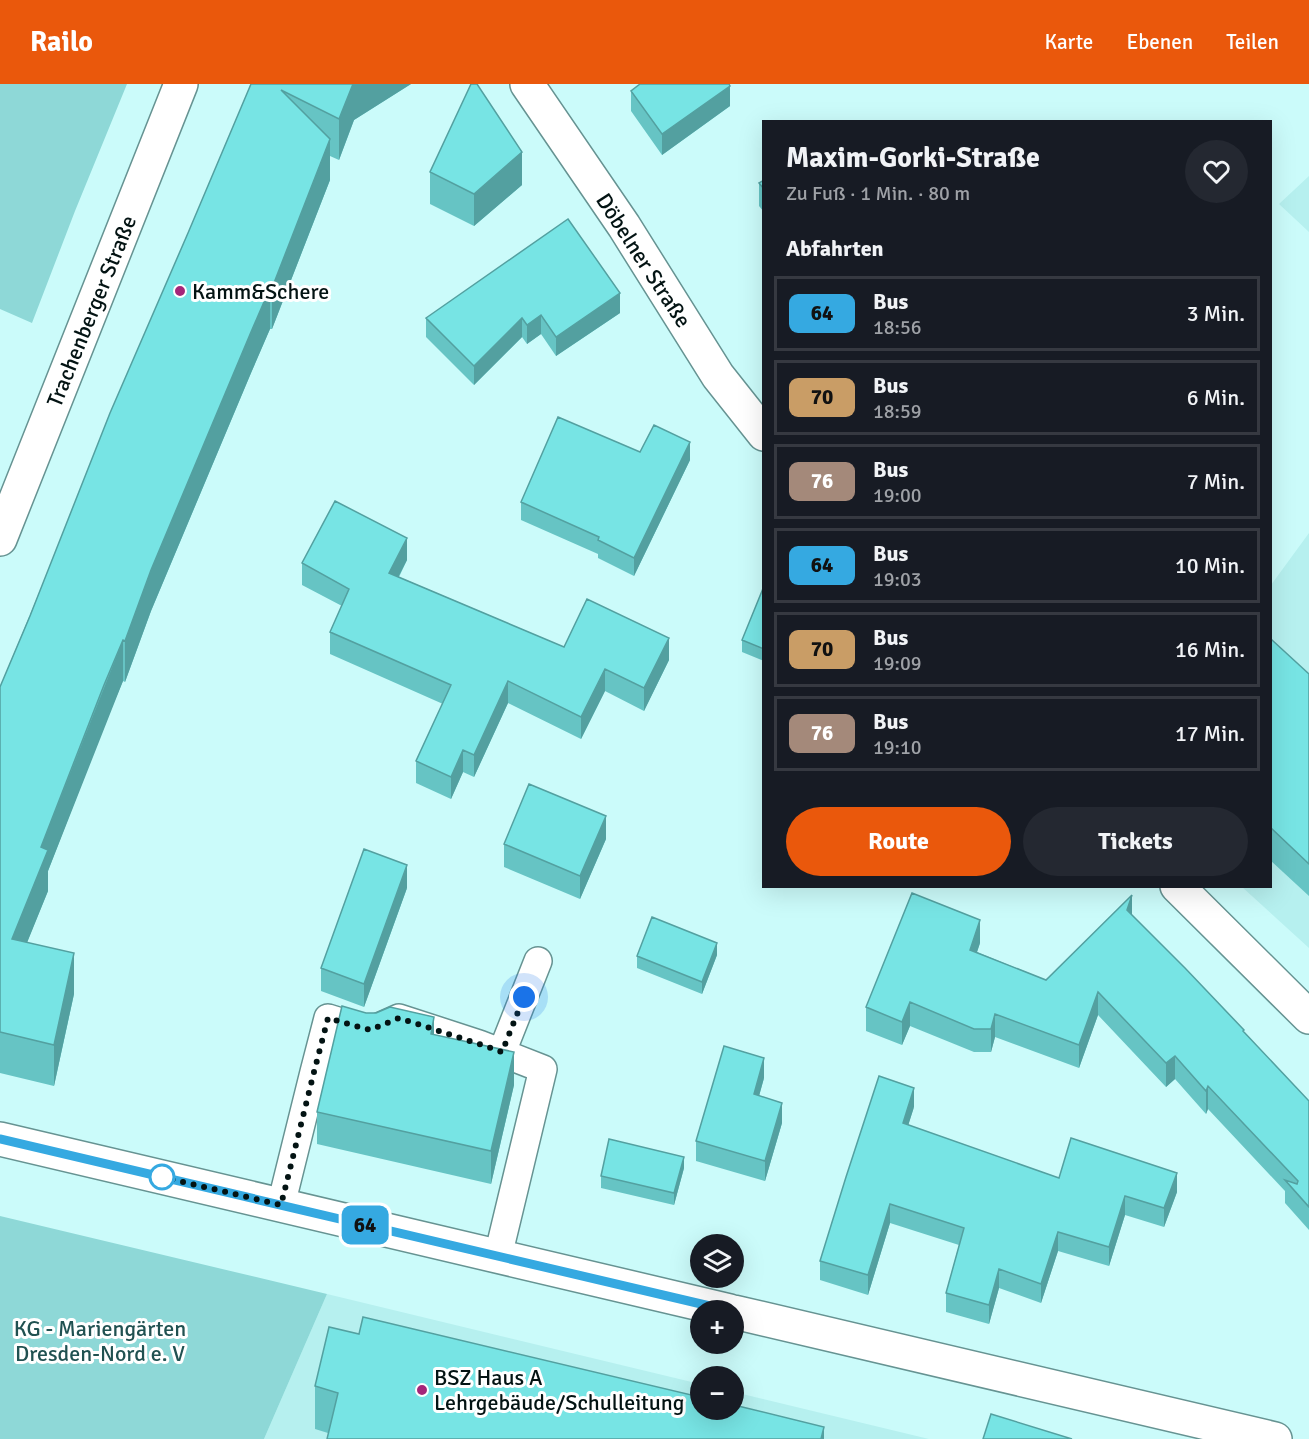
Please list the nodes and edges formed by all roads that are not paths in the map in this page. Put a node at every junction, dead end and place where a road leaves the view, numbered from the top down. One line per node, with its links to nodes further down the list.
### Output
1 (182, 84): 4 (street, Trachenberger Straße)
2 (527, 84): 3 (street, Döbelner Straße)
3 (762, 431)
4 (0, 539)
5 (1179, 888): 7 (street)
6 (538, 961): 8 (lane)
7 (1309, 1017)
8 (502, 1052): 10 (lane); 11 (lane)
9 (0, 1139): 10 (street)
10 (281, 1205): 11 (street)
11 (498, 1256): 12 (street)
12 (690, 1301)
13 (744, 1314): 14 (street)
14 (1275, 1439)

